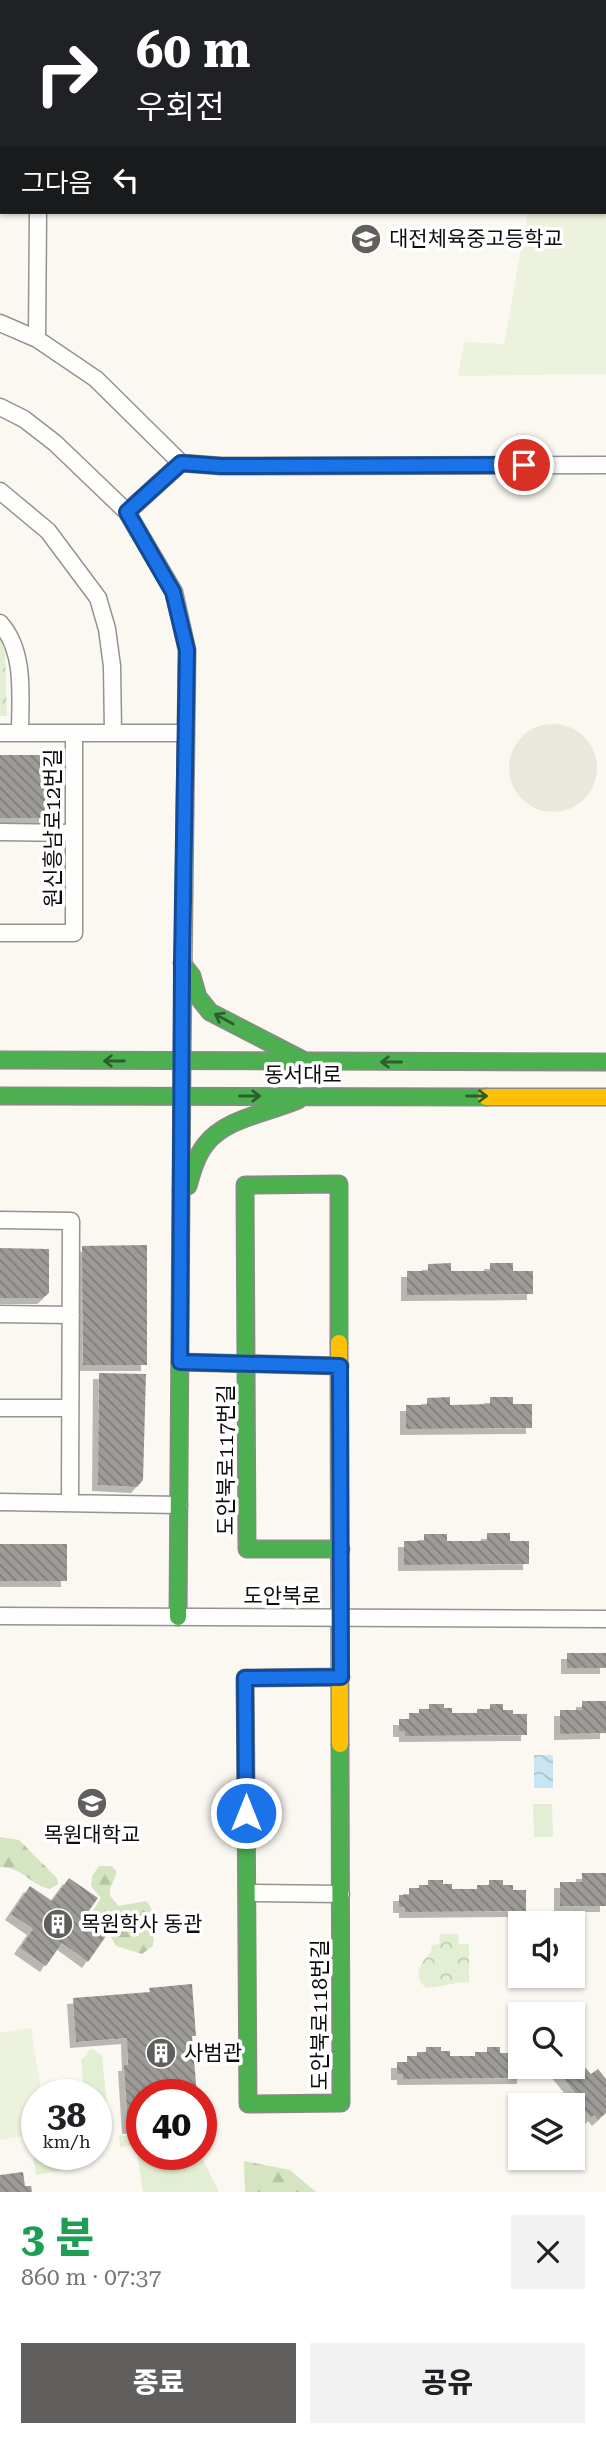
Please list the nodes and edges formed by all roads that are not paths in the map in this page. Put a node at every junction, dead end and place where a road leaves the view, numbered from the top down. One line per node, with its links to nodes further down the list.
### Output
1 (38, 214): 3 (street)
2 (0, 323): 3 (street)
3 (37, 340): 5 (street)
4 (0, 407): 8 (street)
5 (181, 463): 6 (street); 8 (street)
6 (606, 465)
7 (0, 491): 13 (street)
8 (127, 512): 14 (street)
9 (0, 623): 11 (street, 원신흥남로12번길)
10 (0, 733): 11 (street, 원신흥남로12번길)
11 (20, 733): 12 (street, 원신흥남로12번길)
12 (74, 733): 13 (street, 원신흥남로12번길); 16 (street, 원신흥남로12번길)
13 (113, 733): 14 (street, 원신흥남로12번길)
14 (186, 733): 18 (street)
15 (0, 832): 16 (street)
16 (74, 833): 17 (street, 원신흥남로12번길)
17 (0, 933)
18 (182, 963): 20 (street); 21 (street, one-way to 18)
19 (0, 1060): 20 (street, 동서대로, one-way to 19)
20 (182, 1061): 21 (street, 동서대로); 25 (street)
21 (306, 1061): 22 (street, 동서대로, one-way to 21)
22 (606, 1062)
23 (0, 1096): 25 (street, 동서대로)
24 (306, 1096): 25 (street, 동서대로, one-way to 24); 26 (street, 동서대로, one-way to 26); 27 (street)
25 (181, 1097): 27 (street)
26 (606, 1097)
27 (181, 1216): 31 (street)
28 (0, 1220): 30 (street)
29 (0, 1314): 30 (street)
30 (71, 1315): 35 (street)
31 (180, 1362): 32 (street); 38 (street)
32 (246, 1364): 33 (street); 33 (street, 도안북로117번길); 39 (street, 도안북로117번길)
33 (340, 1366): 39 (street, 도안북로117번길)
34 (0, 1408): 35 (street)
35 (70, 1408): 37 (street)
36 (0, 1502): 37 (street)
37 (70, 1503): 38 (street)
38 (179, 1505): 41 (street)
39 (341, 1549): 42 (street, 도안북로117번길)
40 (0, 1616): 41 (street, 도안북로)
41 (178, 1617): 42 (street, 도안북로)
42 (341, 1617): 43 (street, 도안북로); 44 (street, 도안북로118번길)
43 (606, 1619)
44 (341, 1677): 45 (street, 도안북로118번길); 46 (street, 도안북로118번길)
45 (247, 1894): 46 (street); 46 (street, 도안북로118번길)
46 (341, 1894)

